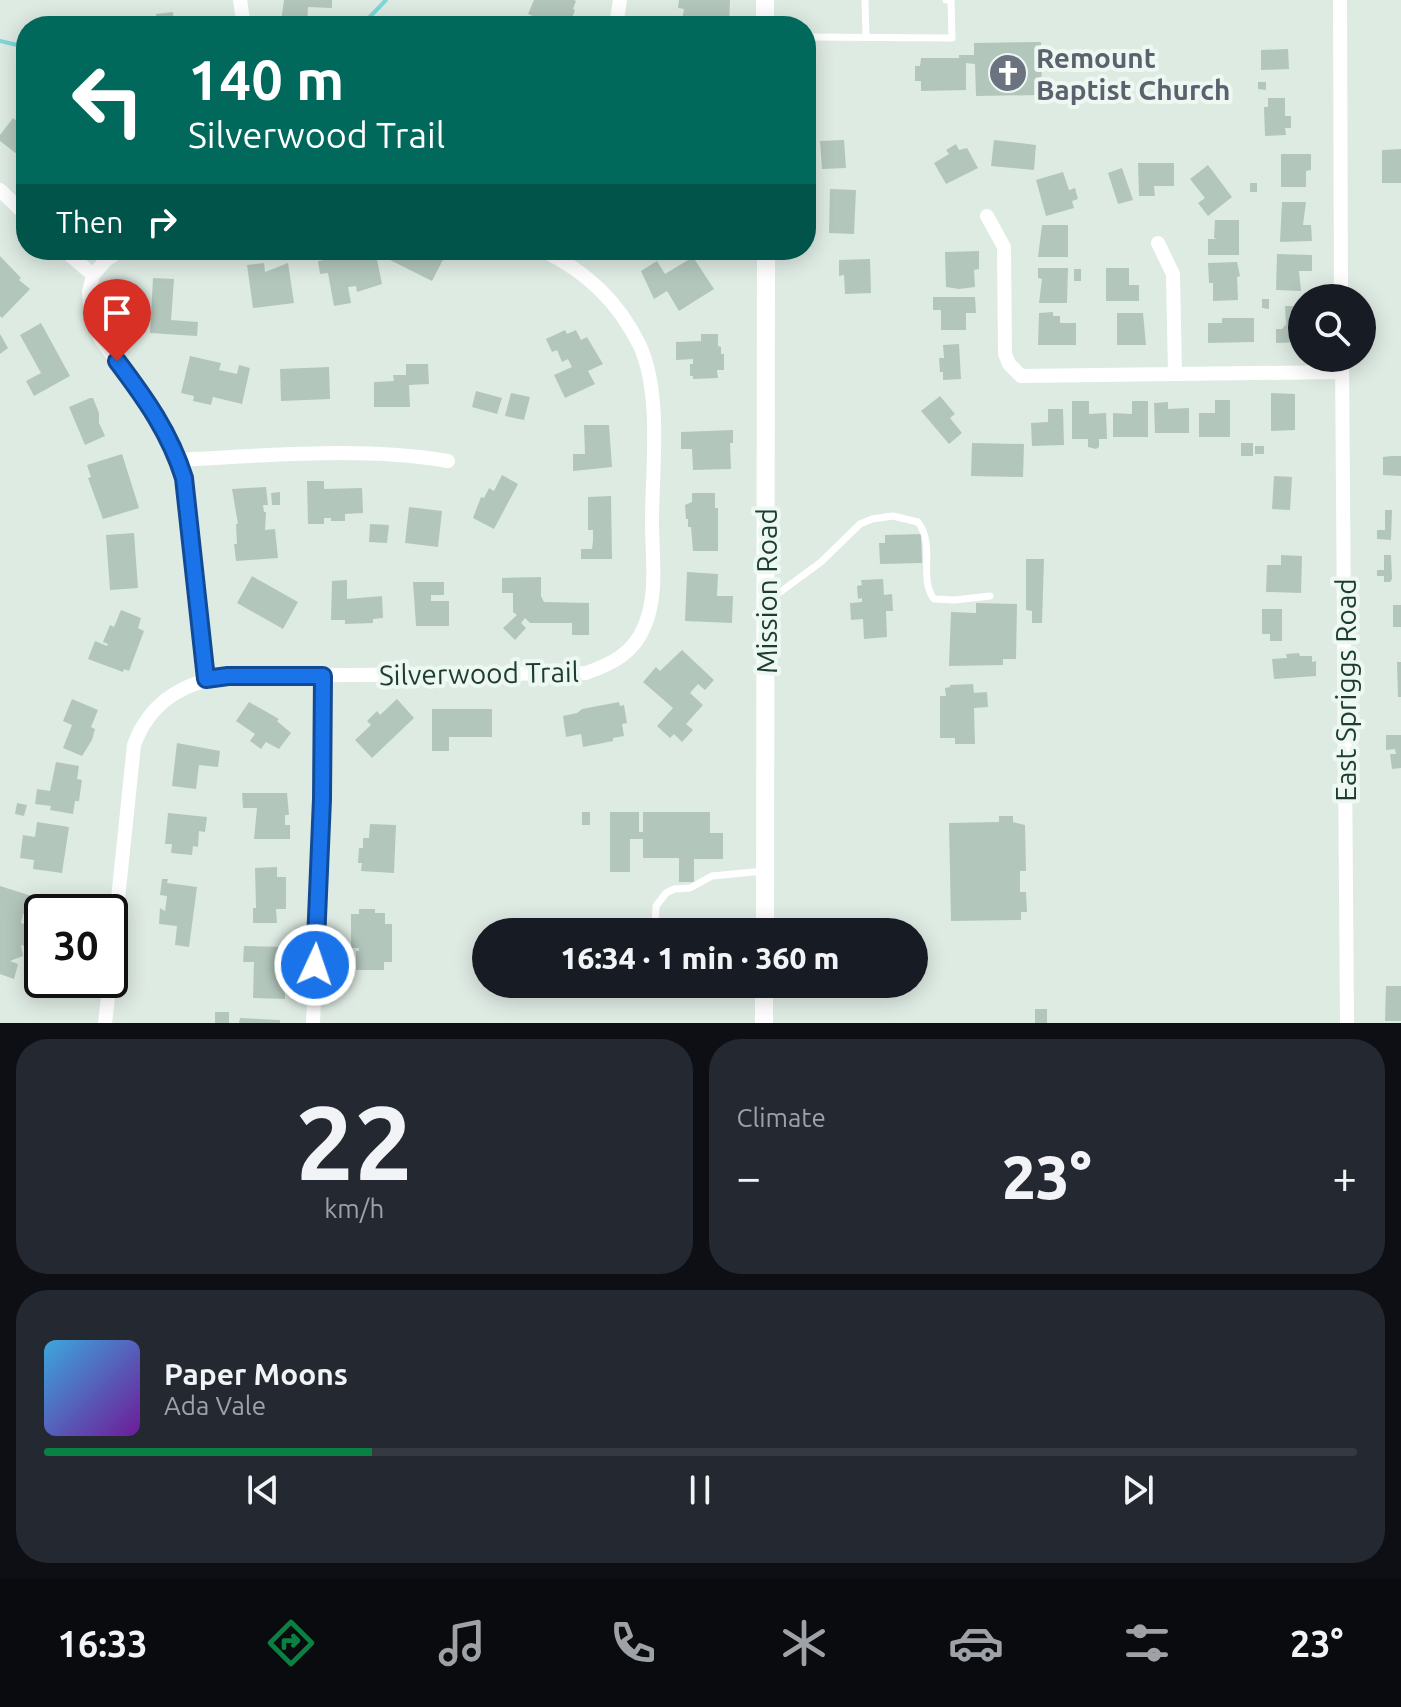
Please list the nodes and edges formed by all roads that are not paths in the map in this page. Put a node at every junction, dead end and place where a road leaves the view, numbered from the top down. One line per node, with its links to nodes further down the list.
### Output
1 (865, 0): 5 (lane)
2 (946, 0): 5 (lane)
3 (1340, 0): 15 (street)
4 (816, 37): 5 (lane)
5 (866, 37)
6 (0, 190): 7 (street)
7 (16, 205)
8 (987, 216): 18 (street)
9 (1158, 243): 18 (street)
10 (76, 260): 14 (street)
11 (106, 260): 14 (street)
12 (560, 260): 23 (street, Silverwood Trail)
13 (766, 260): 22 (street, Mission Road)
14 (93, 275): 19 (street)
15 (1341, 284)
16 (1288, 368): 18 (street)
17 (1342, 372): 34 (street, East Spriggs Road)
18 (1175, 373)
19 (179, 461): 20 (street); 24 (street)
20 (448, 461)
21 (990, 596): 22 (lane)
22 (766, 602): 25 (street, Mission Road)
23 (323, 676): 24 (street, Silverwood Trail); 32 (street)
24 (206, 679): 26 (street, Silverwood Trail)
25 (765, 871): 27 (lane); 28 (street, Mission Road)
26 (119, 894)
27 (656, 918)
28 (765, 918)
29 (108, 998): 31 (street, Silverwood Trail)
30 (764, 998): 33 (street)
31 (105, 1023)
32 (313, 1023)
33 (764, 1023)
34 (1347, 1023)

